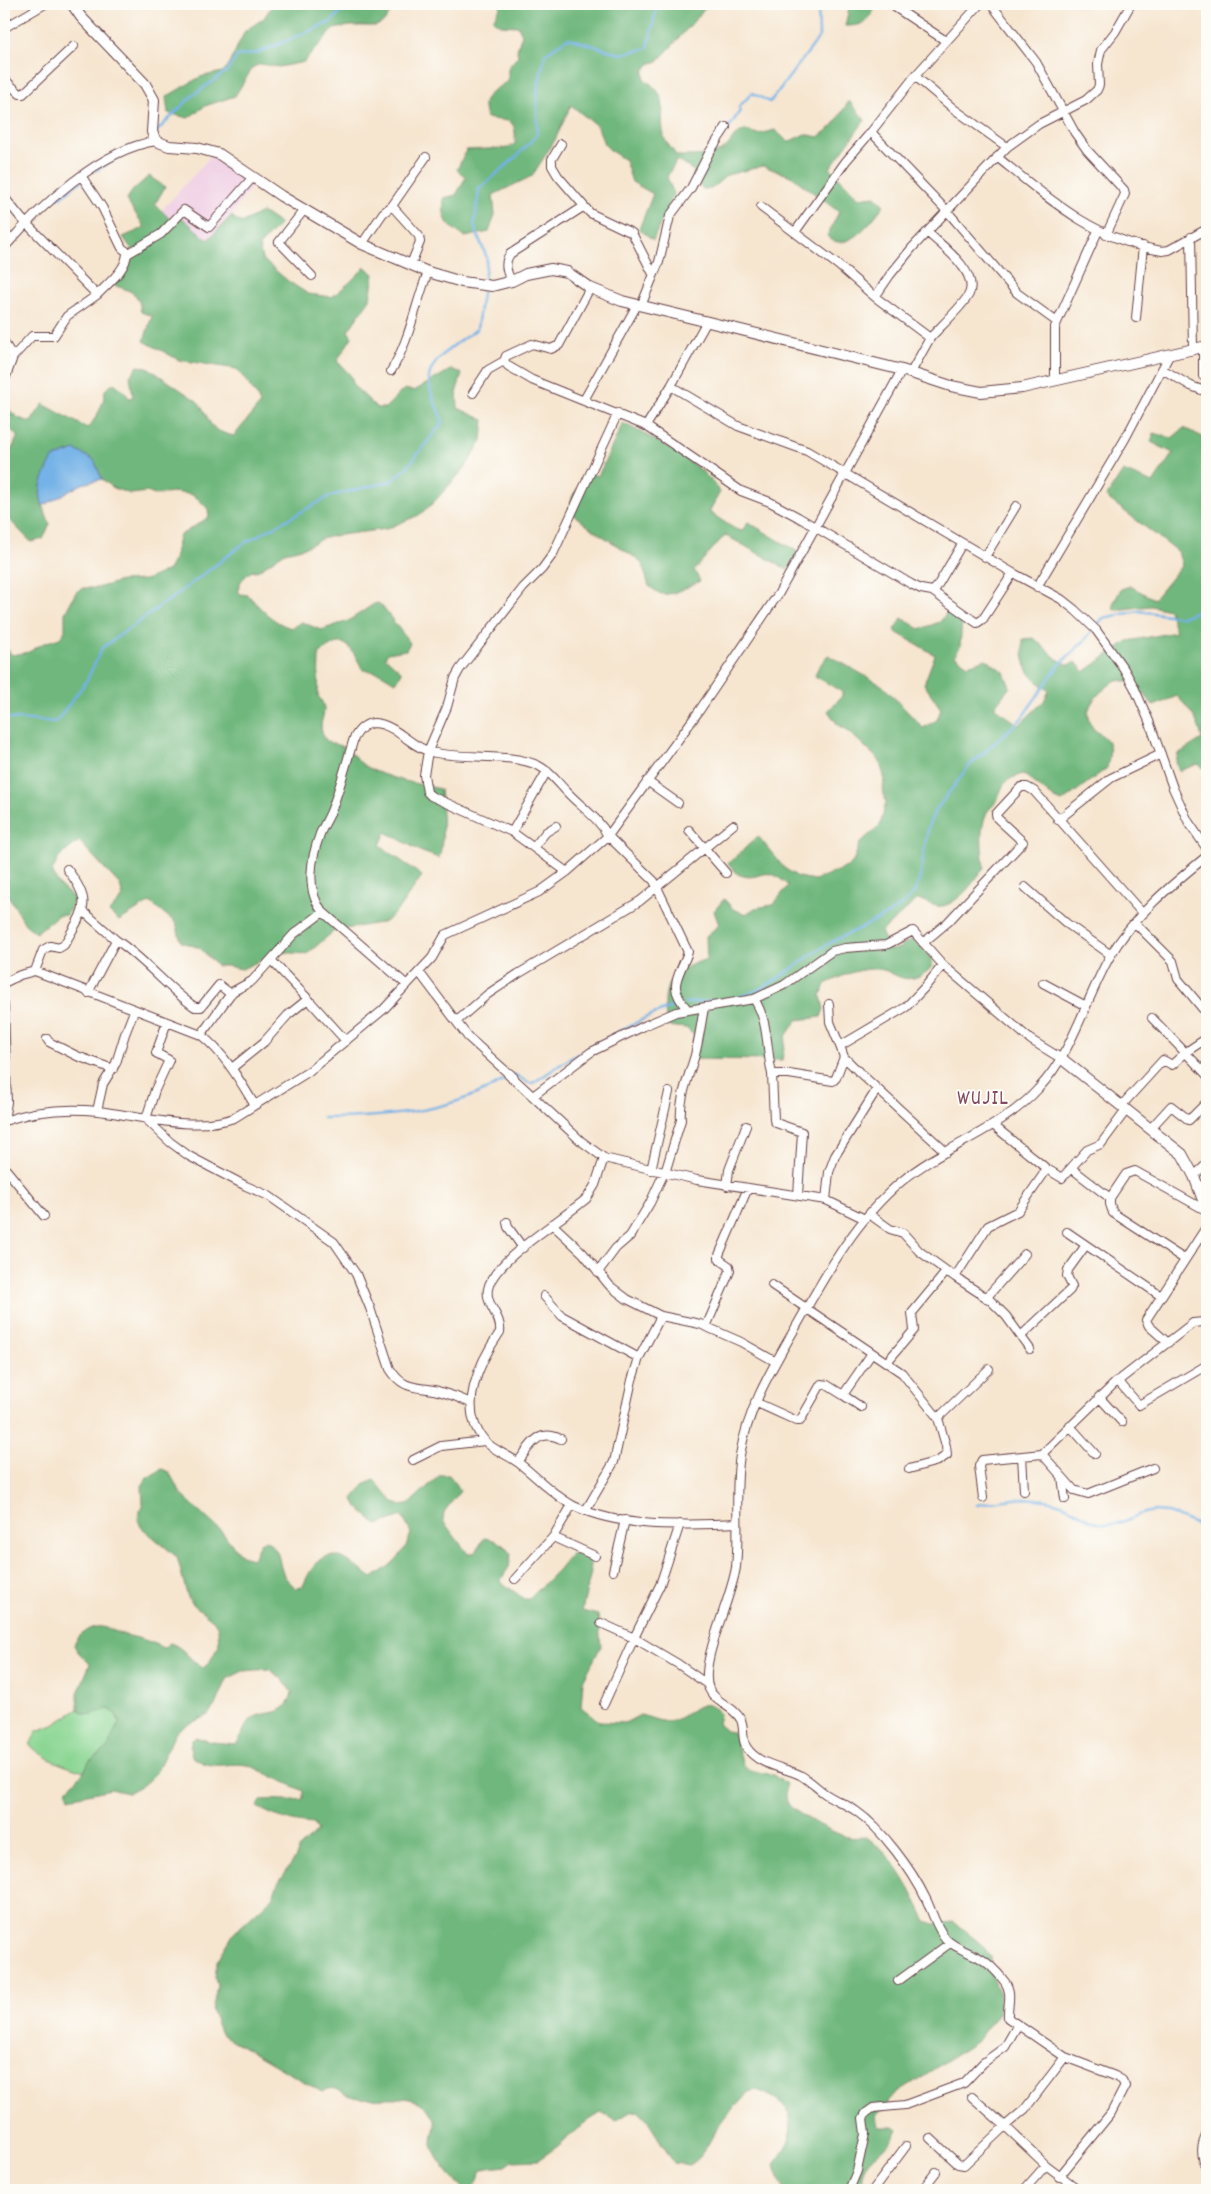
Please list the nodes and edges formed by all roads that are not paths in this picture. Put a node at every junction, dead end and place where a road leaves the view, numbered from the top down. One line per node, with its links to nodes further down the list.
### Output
1 (45, 4): 7 (street)
2 (72, 4): 15 (street)
3 (980, 4): 8 (street)
4 (991, 4): 12 (street)
5 (1130, 4): 12 (street)
6 (896, 8): 8 (street)
7 (4, 28)
8 (946, 41): 10 (street)
9 (74, 46): 11 (street)
10 (915, 76): 14 (street); 17 (street)
11 (4, 79)
12 (1064, 110): 17 (street); 33 (street)
13 (726, 127): 41 (street)
14 (871, 132): 27 (street); 31 (street)
15 (154, 138): 20 (street); 21 (street)
16 (562, 144): 24 (street)
17 (1007, 147): 19 (street)
18 (426, 157): 23 (street)
19 (997, 157): 27 (street); 30 (street)
20 (82, 177): 28 (street); 38 (street)
21 (253, 177): 26 (street); 38 (street)
22 (4, 197): 28 (street)
23 (392, 206): 35 (street); 39 (street)
24 (583, 207): 41 (street); 43 (street)
25 (761, 207): 31 (street)
26 (304, 210): 35 (street); 42 (street)
27 (947, 211): 32 (street); 50 (street)
28 (26, 222): 37 (street); 45 (street)
29 (1207, 229): 34 (street)
30 (1098, 231): 33 (street); 50 (street)
31 (795, 232): 46 (street)
32 (927, 232): 46 (street); 51 (street)
33 (1106, 235): 36 (street)
34 (1191, 237): 36 (street); 53 (street)
35 (362, 244): 39 (street)
36 (1143, 246): 48 (street)
37 (4, 248)
38 (127, 252): 45 (street)
39 (411, 264): 40 (street)
40 (428, 272): 43 (street); 58 (street)
41 (654, 274): 47 (street)
42 (312, 276)
43 (512, 281): 44 (street)
44 (590, 288): 47 (street); 56 (street)
45 (97, 294): 54 (street)
46 (875, 297): 51 (street)
47 (639, 306): 49 (street); 66 (street)
48 (1136, 318)
49 (707, 321): 59 (street); 63 (street)
50 (1057, 322): 61 (street)
51 (930, 338): 59 (street)
52 (4, 342): 54 (street)
53 (1201, 347): 55 (street); 60 (street)
54 (11, 354): 62 (street)
55 (1170, 354): 57 (street); 61 (street)
56 (504, 361): 65 (street); 66 (street)
57 (1162, 369): 64 (street); 75 (street)
58 (391, 371)
59 (906, 372): 61 (street); 69 (street)
60 (1203, 376)
61 (1054, 380)
62 (4, 382)
63 (671, 386): 68 (street); 69 (street)
64 (1207, 392)
65 (473, 393)
66 (584, 400): 67 (street)
67 (618, 413): 68 (street); 77 (street)
68 (646, 426): 71 (street)
69 (846, 474): 71 (street); 72 (street)
70 (1016, 506): 73 (street)
71 (816, 526): 76 (street); 80 (street)
72 (962, 544): 73 (street); 76 (street)
73 (985, 557): 74 (street)
74 (1013, 574): 75 (street); 76 (street)
75 (1037, 587): 78 (street)
76 (932, 591)
77 (428, 751): 79 (street); 86 (street); 98 (street)
78 (1161, 754): 82 (street); 90 (street)
79 (547, 771): 86 (street); 87 (street)
80 (647, 781): 81 (street); 87 (street)
81 (678, 803)
82 (1058, 820): 99 (street); 102 (street)
83 (733, 825): 89 (street)
84 (556, 826): 88 (street)
85 (689, 830): 89 (street)
86 (512, 832): 88 (street)
87 (608, 836): 93 (street); 95 (street)
88 (534, 847): 93 (street)
89 (704, 849): 94 (street); 95 (street)
90 (1207, 849)
91 (1207, 856): 99 (street)
92 (67, 869): 97 (street)
93 (567, 872): 107 (street)
94 (726, 872)
95 (657, 887): 119 (street); 123 (street)
96 (1025, 887): 103 (street)
97 (83, 911): 101 (street); 106 (street)
98 (322, 912): 104 (street); 110 (street)
99 (1143, 914): 100 (street)
100 (1135, 923): 103 (street); 121 (street)
101 (116, 940): 111 (street); 112 (street)
102 (923, 943): 105 (street); 113 (street)
103 (1111, 955): 117 (street)
104 (272, 960): 112 (street); 114 (street)
105 (942, 965): 129 (street); 132 (street)
106 (35, 971): 108 (street); 111 (street)
107 (419, 972): 110 (street); 123 (street)
108 (4, 983)
109 (1042, 983): 117 (street)
110 (407, 985): 128 (street)
111 (88, 993): 120 (street)
112 (231, 994): 125 (street)
113 (754, 998): 118 (street); 135 (street)
114 (308, 999): 128 (street); 133 (street)
115 (829, 1004): 129 (street)
116 (4, 1005): 145 (street)
117 (1086, 1006): 132 (street)
118 (704, 1008): 119 (street); 156 (street)
119 (688, 1010): 139 (street)
120 (134, 1011): 124 (street); 134 (street)
121 (1207, 1014)
122 (1152, 1018): 130 (street)
123 (458, 1020): 139 (street)
124 (167, 1022): 125 (street); 144 (street)
125 (201, 1034): 133 (street)
126 (1207, 1038): 130 (street)
127 (47, 1039): 134 (street)
128 (346, 1041): 141 (street)
129 (840, 1046): 131 (street)
130 (1186, 1052): 136 (street); 142 (street)
131 (844, 1057): 135 (street); 137 (street)
132 (1062, 1059): 142 (street); 146 (street)
133 (232, 1068): 141 (street)
134 (113, 1070): 143 (street)
135 (772, 1074): 160 (street)
136 (1207, 1075)
137 (877, 1089): 149 (street); 162 (street)
138 (669, 1092): 155 (street)
139 (533, 1096): 150 (street)
140 (1207, 1102): 148 (street)
141 (254, 1104): 144 (street)
142 (1124, 1107): 148 (street); 153 (street)
143 (98, 1111): 144 (street); 145 (street)
144 (146, 1119): 198 (street)
145 (4, 1121)
146 (993, 1124): 149 (street); 154 (street)
147 (746, 1126): 158 (street)
148 (1151, 1128): 157 (street)
149 (946, 1152): 165 (street)
150 (604, 1158): 155 (street); 167 (street)
151 (1207, 1164): 157 (street)
152 (4, 1167): 164 (street)
153 (1071, 1168): 154 (street); 161 (street)
154 (1047, 1169): 176 (street)
155 (651, 1170): 156 (street)
156 (665, 1173): 158 (street); 174 (street)
157 (1194, 1176): 163 (street)
158 (727, 1186): 159 (street)
159 (748, 1188): 160 (street); 184 (street)
160 (798, 1195): 162 (street)
161 (1110, 1198): 163 (street); 173 (street)
162 (826, 1200): 165 (street)
163 (1207, 1211)
164 (44, 1216)
165 (867, 1216): 175 (street); 181 (street)
166 (506, 1222): 171 (street)
167 (552, 1224): 171 (street); 174 (street)
168 (1207, 1226): 173 (street)
169 (1067, 1232): 170 (street)
170 (1086, 1245): 179 (street); 185 (street)
171 (524, 1248): 198 (street)
172 (1025, 1254): 180 (street)
173 (1184, 1259): 179 (street)
174 (598, 1272): 182 (street)
175 (946, 1272): 176 (street); 191 (street)
176 (955, 1277): 180 (street)
177 (772, 1285): 181 (street)
178 (544, 1296): 189 (street)
179 (1161, 1296): 186 (street)
180 (986, 1298): 185 (street)
181 (806, 1309): 188 (street); 190 (street)
182 (661, 1316): 184 (street); 189 (street)
183 (1207, 1325): 186 (street)
184 (706, 1327): 190 (street)
185 (1021, 1336): 187 (street)
186 (1168, 1342): 194 (street)
187 (1030, 1349)
188 (872, 1353): 191 (street); 195 (street)
189 (639, 1358): 217 (street)
190 (776, 1362): 197 (street)
191 (887, 1362): 200 (street)
192 (1207, 1365): 194 (street)
193 (989, 1368): 200 (street)
194 (1118, 1380): 196 (street)
195 (843, 1395): 197 (street); 199 (street)
196 (1099, 1397): 201 (street); 202 (street)
197 (755, 1402): 220 (street)
198 (471, 1403): 204 (street)
199 (861, 1408)
200 (938, 1418): 211 (street)
201 (1122, 1422)
202 (1070, 1426): 205 (street); 206 (street)
203 (561, 1439): 209 (street)
204 (485, 1441): 208 (street); 209 (street)
205 (1042, 1454): 207 (street); 212 (street)
206 (1095, 1454)
207 (1022, 1456): 213 (street); 214 (street)
208 (414, 1460)
209 (518, 1462): 216 (street)
210 (1152, 1468): 212 (street)
211 (909, 1469)
212 (1062, 1477): 215 (street)
213 (1024, 1491)
214 (983, 1498)
215 (1065, 1500)
216 (572, 1505): 217 (street); 221 (street)
217 (586, 1510): 218 (street)
218 (625, 1520): 219 (street); 223 (street)
219 (680, 1524): 220 (street); 226 (street)
220 (736, 1524): 227 (street)
221 (553, 1537): 222 (street); 224 (street)
222 (595, 1556)
223 (613, 1572)
224 (515, 1579)
225 (601, 1623): 226 (street)
226 (634, 1638): 227 (street); 228 (street)
227 (707, 1684): 229 (street)
228 (604, 1704)
229 (950, 1943): 230 (street); 231 (street)
230 (898, 1981)
231 (1017, 2026): 232 (street); 242 (street)
232 (1065, 2057): 234 (street); 241 (street)
233 (972, 2097): 234 (street)
234 (1006, 2126): 236 (street); 238 (street)
235 (1207, 2134): 239 (street)
236 (930, 2138)
237 (906, 2146): 243 (street)
238 (1046, 2165): 241 (street); 245 (street)
239 (1207, 2168)
240 (936, 2172): 244 (street)
241 (1060, 2176): 246 (street)
242 (849, 2190)
243 (873, 2190)
244 (922, 2190)
245 (1024, 2190)
246 (1079, 2190)

